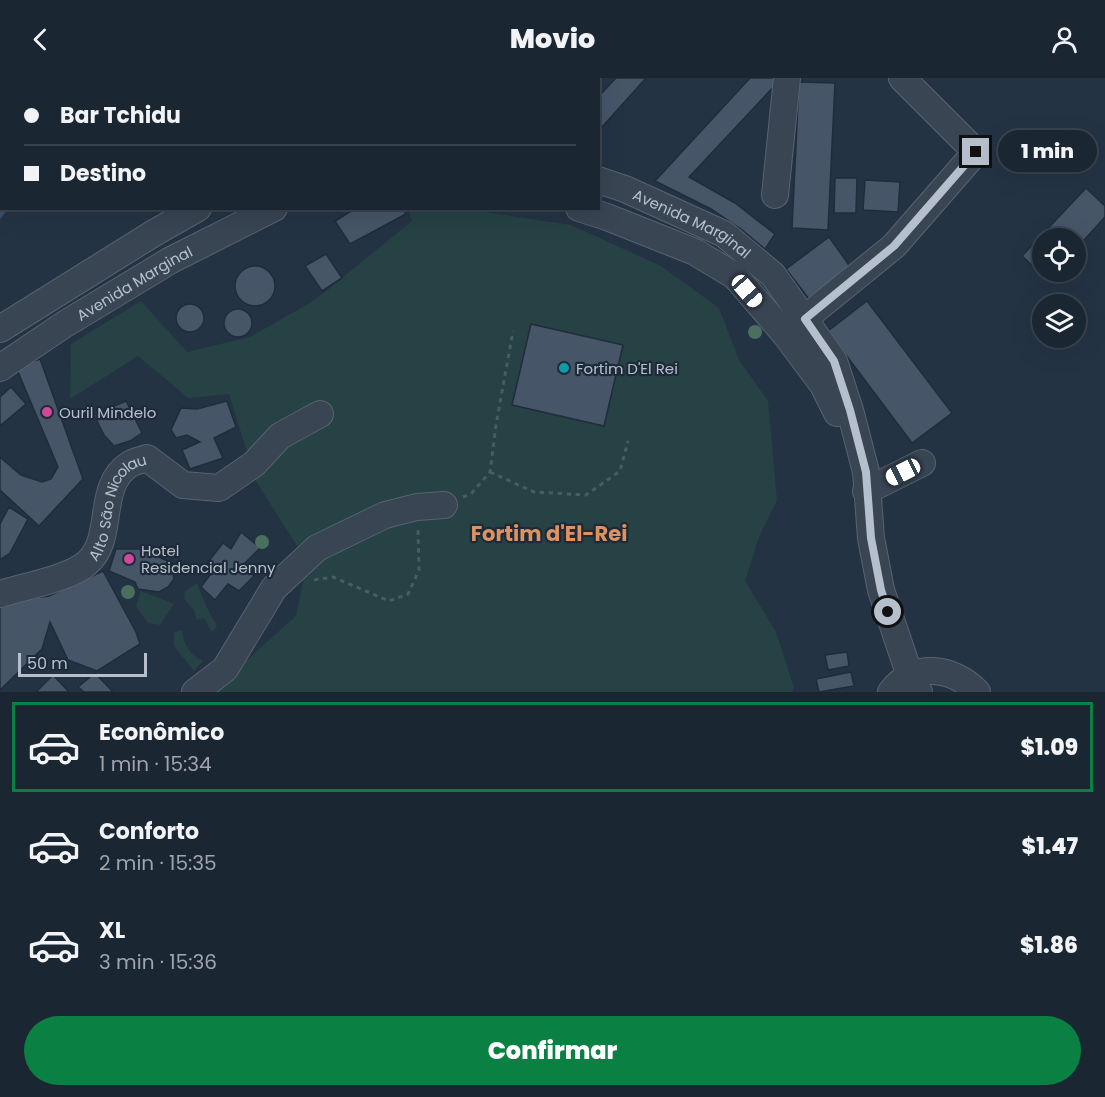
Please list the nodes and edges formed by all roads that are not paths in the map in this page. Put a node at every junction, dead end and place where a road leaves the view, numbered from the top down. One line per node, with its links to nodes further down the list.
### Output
1 (787, 78): 4 (street)
2 (902, 78): 8 (street)
3 (600, 181): 8 (street, Avenida Marginal)
4 (775, 195)
5 (194, 210): 9 (street, Avenida Marginal)
6 (270, 210): 10 (street, Avenida Marginal)
7 (585, 210): 8 (street, Avenida Marginal)
8 (795, 326): 13 (street, Avenida Marginal)
9 (0, 329)
10 (0, 368)
11 (320, 414): 15 (street, Alto São Nicolau)
12 (922, 463): 13 (street)
13 (866, 482): 16 (street, Avenida Marginal)
14 (444, 505): 17 (street)
15 (0, 594)
16 (907, 687): 18 (street)
17 (195, 692)
18 (977, 692)

